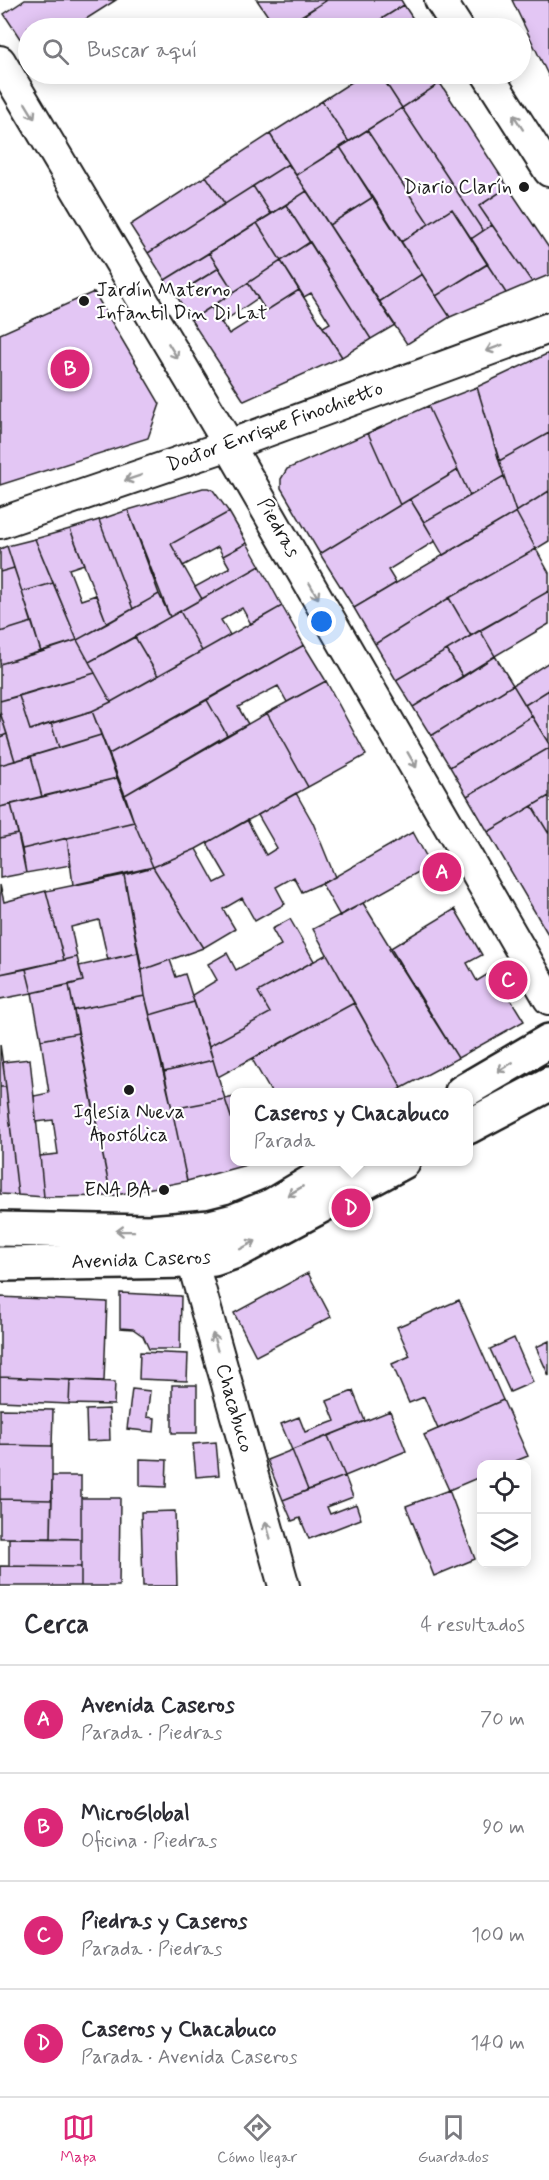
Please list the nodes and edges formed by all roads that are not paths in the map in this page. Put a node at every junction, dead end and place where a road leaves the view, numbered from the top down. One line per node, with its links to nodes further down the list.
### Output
1 (440, 0): 2 (street)
2 (452, 18)
3 (0, 61): 7 (street, Piedras, one-way to 7)
4 (493, 84): 5 (street, one-way to 4)
5 (549, 171)
6 (549, 328): 7 (street, Doctor Enrique Finochietto, one-way to 7)
7 (230, 445): 8 (street, Doctor Enrique Finochietto, one-way to 8); 9 (street, Piedras, one-way to 9)
8 (0, 523)
9 (549, 999)
10 (549, 1041): 12 (main road, one-way to 12)
11 (549, 1084): 13 (main road)
12 (469, 1088)
13 (473, 1123)
14 (337, 1166): 17 (main road, Avenida Caseros, one-way to 17)
15 (395, 1166): 18 (main road, Avenida Caseros, one-way to 15)
16 (0, 1229): 17 (main road, Avenida Caseros, one-way to 16)
17 (184, 1230): 18 (street, Chacabuco)
18 (192, 1261): 19 (main road, Avenida Caseros); 20 (street, Chacabuco, one-way to 18)
19 (0, 1264)
20 (284, 1586)

